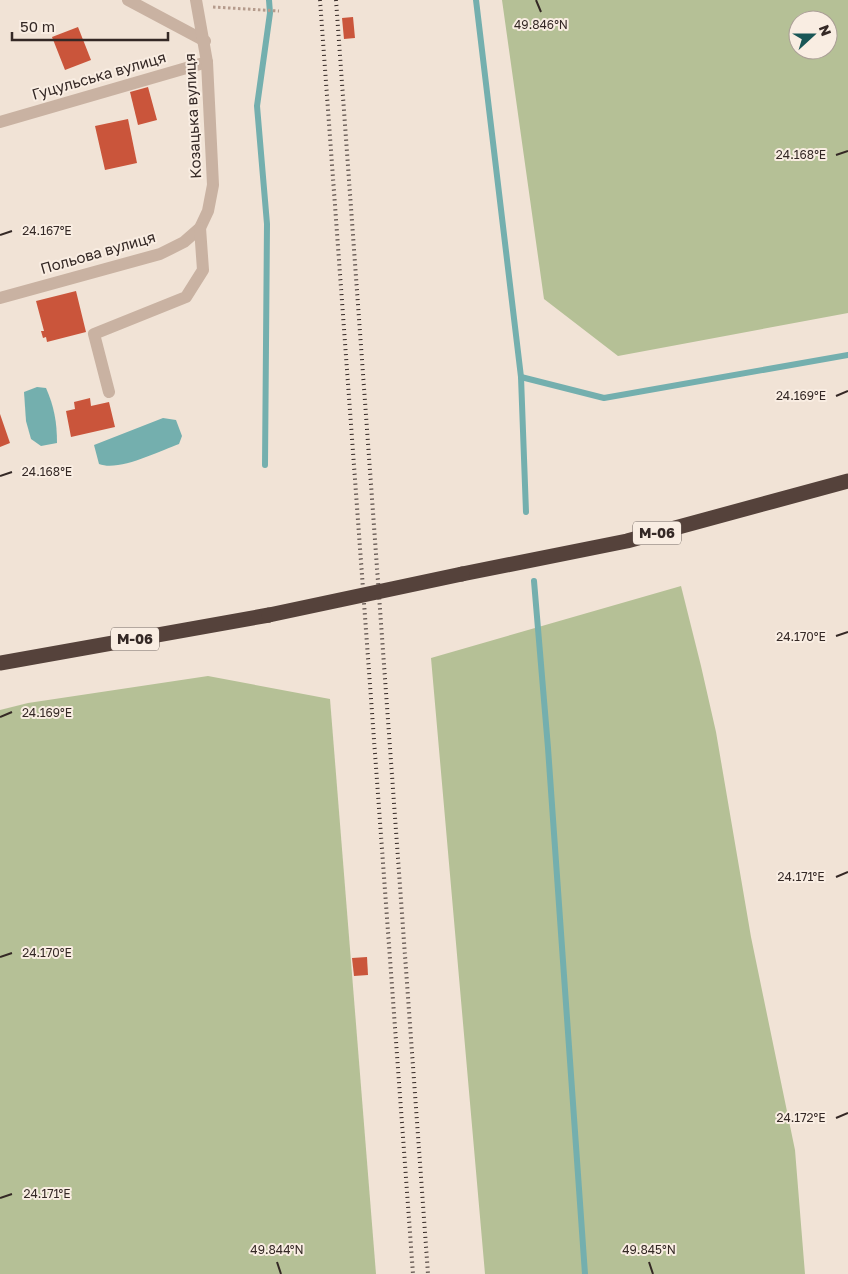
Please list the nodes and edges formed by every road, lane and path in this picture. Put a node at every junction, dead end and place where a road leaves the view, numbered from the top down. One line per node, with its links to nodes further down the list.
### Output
1 (128, 0): 4 (street)
2 (197, 3): 3 (path); 4 (street, Козацька вулиця)
3 (279, 11)
4 (205, 42): 5 (street, Козацька вулиця)
5 (208, 62): 6 (street, Гуцульська вулиця); 7 (street, Козацька вулиця)
6 (0, 122)
7 (200, 228): 8 (street, Польова вулиця); 9 (street)
8 (0, 298)
9 (110, 392)
10 (848, 481): 11 (highway, М-06, bridge)
11 (0, 663)

